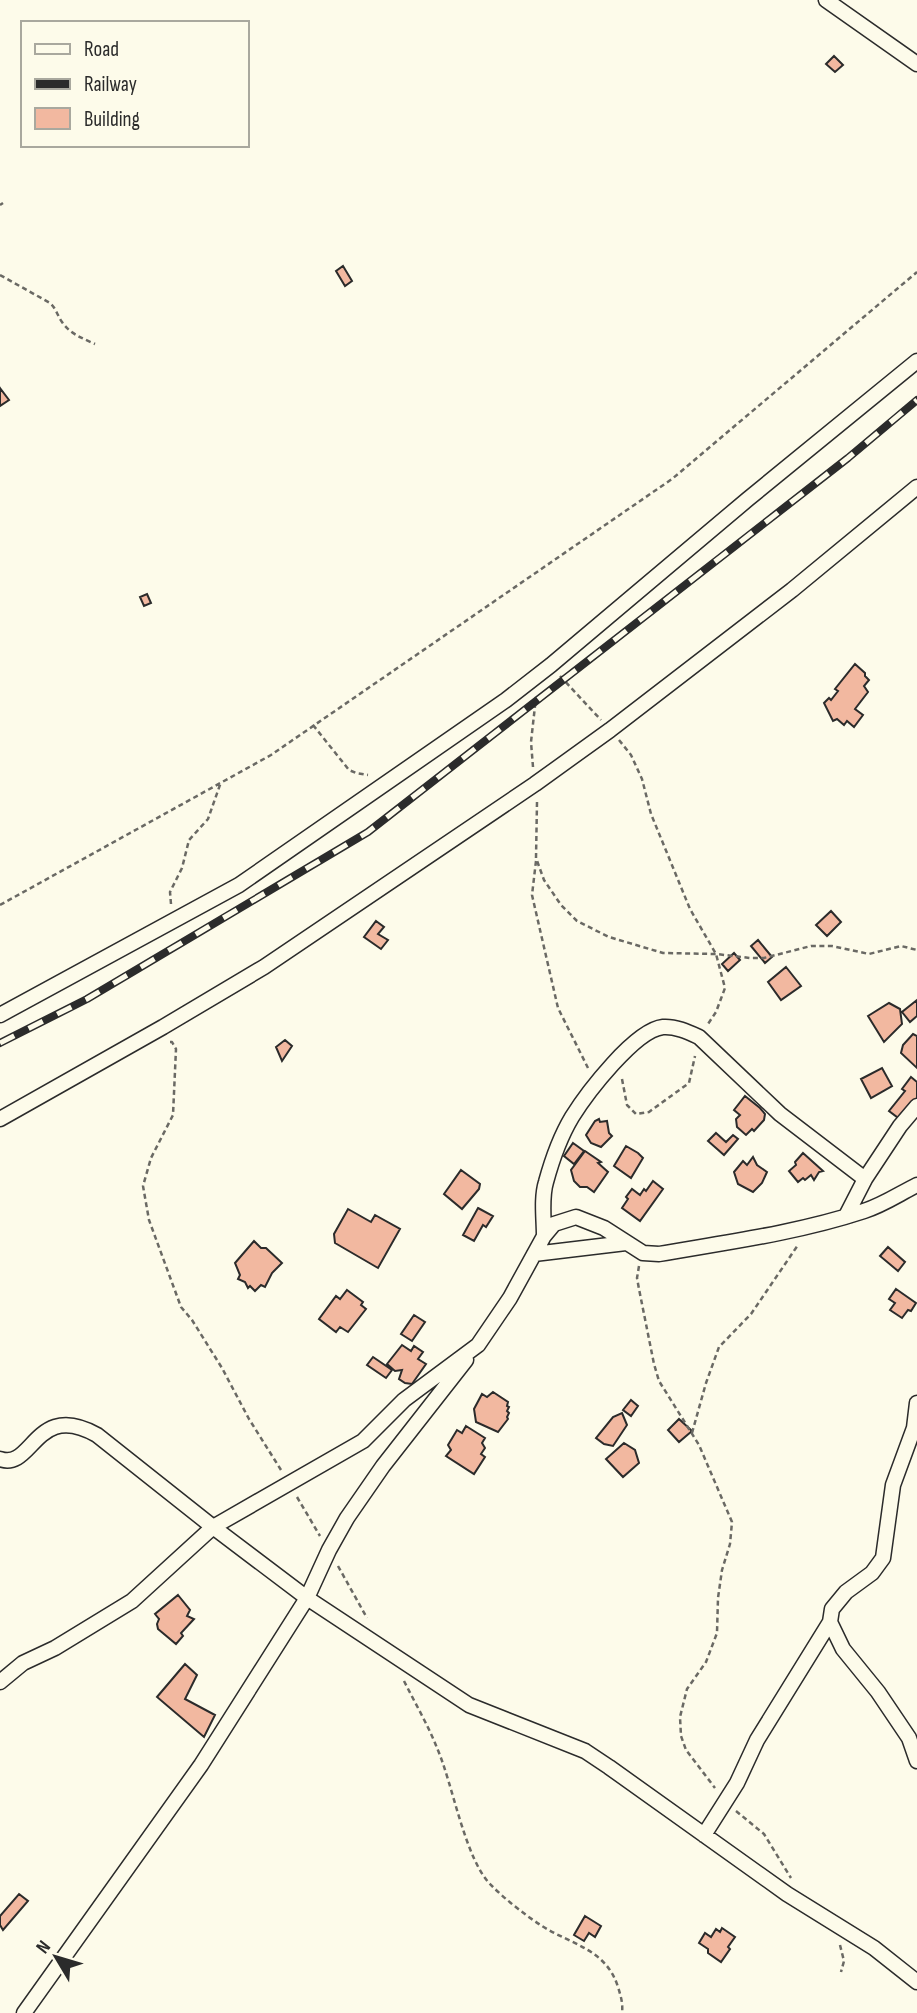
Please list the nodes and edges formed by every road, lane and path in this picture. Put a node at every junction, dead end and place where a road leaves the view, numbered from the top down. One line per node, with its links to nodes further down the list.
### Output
1 (826, 0): 2 (street)
2 (917, 64)
3 (917, 272): 10 (path)
4 (0, 275): 5 (path)
5 (94, 344)
6 (917, 361): 8 (street)
7 (917, 486): 11 (street)
8 (551, 665): 9 (street); 11 (path)
9 (534, 679): 12 (street); 14 (path)
10 (313, 725): 12 (path); 13 (path)
11 (610, 730): 14 (street); 19 (path)
12 (394, 778): 17 (street)
13 (221, 782): 16 (path); 17 (path)
14 (535, 784): 15 (path); 21 (street)
15 (536, 858): 19 (path); 24 (path)
16 (0, 905)
17 (173, 921): 20 (street)
18 (917, 950): 19 (path)
19 (716, 954): 22 (path)
20 (0, 1014)
21 (163, 1027): 26 (street); 35 (path)
22 (699, 1037): 23 (street); 23 (path); 27 (street)
23 (617, 1059): 24 (street)
24 (596, 1085): 31 (street)
25 (917, 1106): 27 (street)
26 (0, 1119)
27 (865, 1179): 29 (street)
28 (917, 1185): 29 (street)
29 (846, 1216): 30 (street)
30 (808, 1227): 33 (street); 38 (path)
31 (544, 1236): 32 (street); 34 (street)
32 (626, 1243): 33 (street); 34 (street)
33 (643, 1253): 38 (path)
34 (534, 1254): 36 (street)
35 (192, 1320)
36 (478, 1345): 40 (street); 41 (street)
37 (917, 1403): 42 (street)
38 (692, 1433): 45 (path)
39 (0, 1459): 40 (street)
40 (213, 1527): 41 (street); 43 (street)
41 (307, 1598): 46 (street); 51 (street)
42 (830, 1622): 44 (street); 45 (street)
43 (0, 1682)
44 (917, 1760)
45 (726, 1801): 46 (street); 47 (path)
46 (704, 1835): 50 (street)
47 (792, 1878)
48 (838, 1941): 49 (path)
49 (841, 1972)
50 (917, 1982)
51 (24, 2013)

